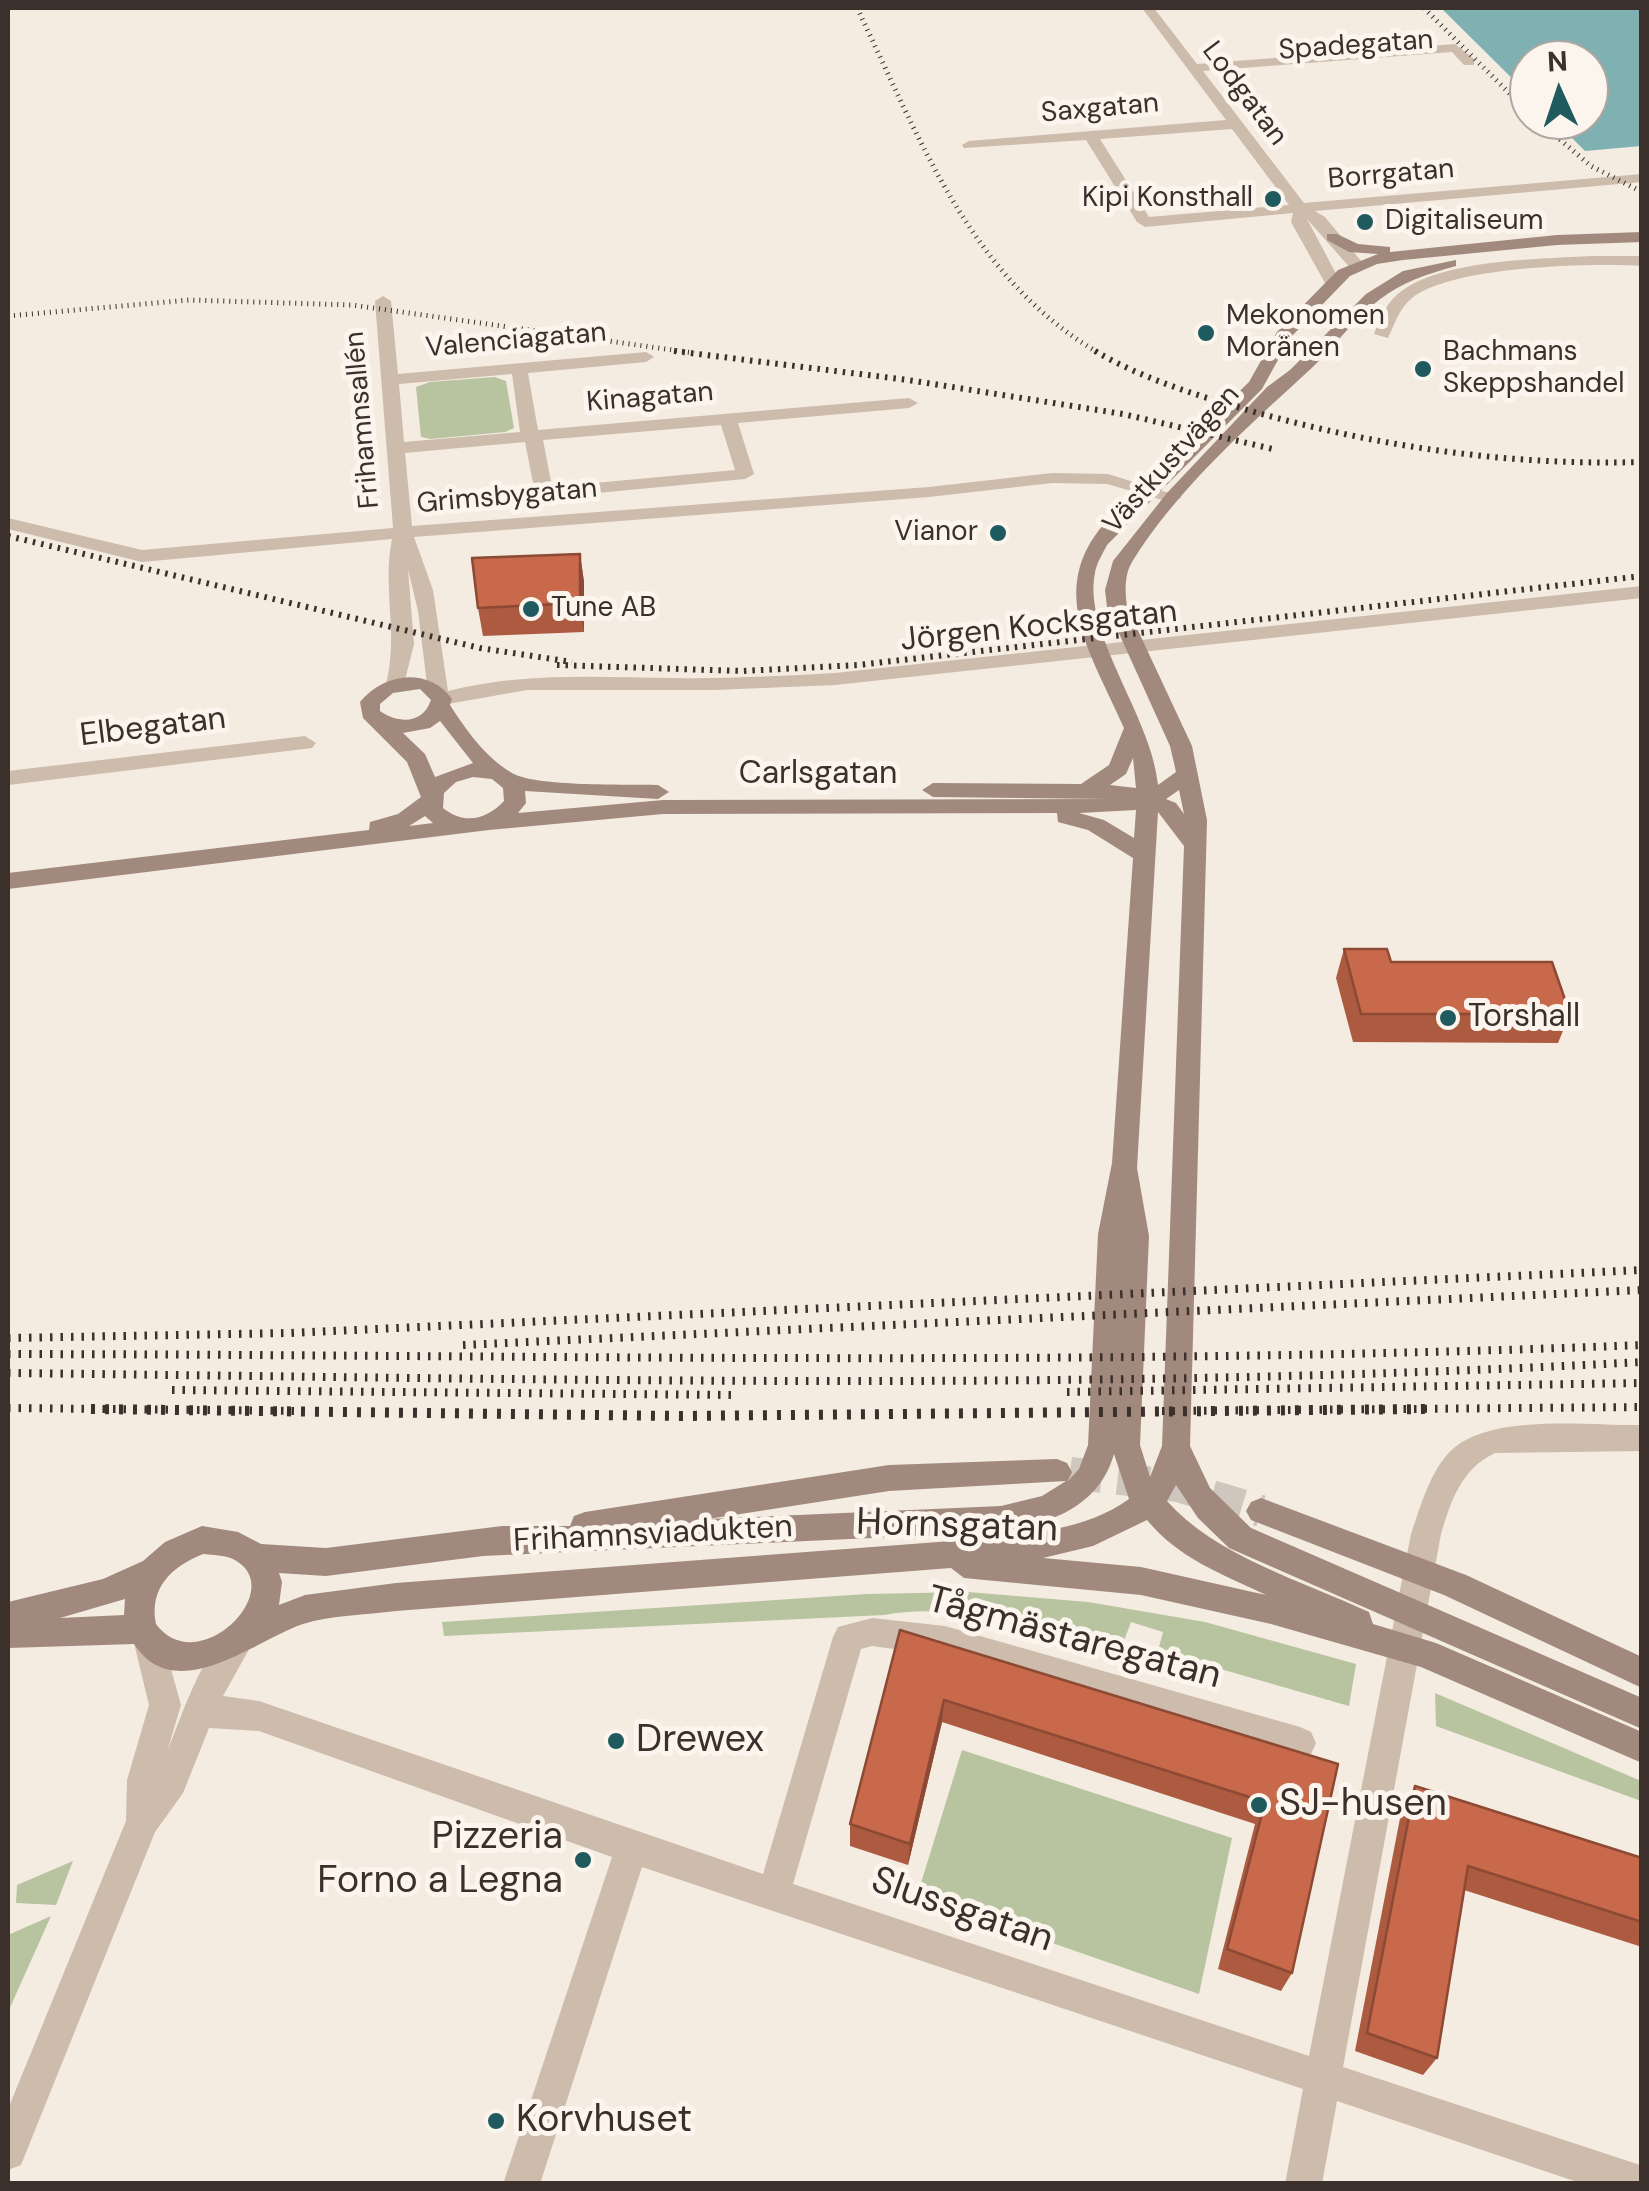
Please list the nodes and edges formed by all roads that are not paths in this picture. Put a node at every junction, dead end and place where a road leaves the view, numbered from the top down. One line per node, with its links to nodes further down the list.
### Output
1 (1148, 8): 2 (street, Lodgatan)
2 (1192, 68): 3 (street, Lodgatan); 3 (street, Spadegatan)
3 (1203, 82): 4 (street, Lodgatan)
4 (1235, 124): 5 (street, Saxgatan); 8 (street, Lodgatan)
5 (1090, 135): 6 (street, Saxgatan); 8 (street, Borrgatan)
6 (969, 145)
7 (1642, 178): 8 (street, Borrgatan)
8 (1300, 216): 10 (street, Lodgatan); 14 (street, Lodgatan); 15 (street, Lodgatan)
9 (1642, 236): 10 (main road); 14 (main road, Västkustvägen)
10 (1332, 237): 14 (street, Lodgatan)
11 (1642, 246): 12 (main road, Västkustvägen)
12 (1518, 254): 14 (main road, Västkustvägen); 21 (main road, Västkustvägen)
13 (1642, 261): 17 (street)
14 (1358, 266): 15 (main road, Västkustvägen); 21 (main road)
15 (1333, 283): 21 (main road, Västkustvägen)
16 (384, 301): 20 (street, Frihamnsallén)
17 (1382, 334)
18 (646, 357): 19 (street, Valenciagatan)
19 (518, 368): 20 (street, Valenciagatan); 24 (street)
20 (391, 380): 25 (street, Frihamnsallén)
21 (1270, 387): 26 (main road, Västkustvägen); 27 (main road, Västkustvägen)
22 (909, 403): 23 (street, Kinagatan)
23 (728, 419): 24 (street, Kinagatan); 24 (street)
24 (532, 436): 25 (street, Kinagatan)
25 (396, 448): 29 (street, Frihamnsallén)
26 (1143, 494): 27 (street, Grimsbygatan); 29 (street, Grimsbygatan); 36 (main road, Västkustvägen)
27 (1168, 503): 38 (main road, Västkustvägen)
28 (8, 524): 29 (street, Grimsbygatan)
29 (403, 533): 31 (street, Frihamnsallén); 32 (street, Frihamnsallén)
30 (1642, 592): 33 (street, Jörgen Kocksgatan)
31 (436, 664): 33 (street); 34 (street, Frihamnsallén)
32 (396, 684): 34 (main road); 35 (main road)
33 (488, 688): 34 (street, Jörgen Kocksgatan)
34 (441, 699): 35 (main road); 40 (main road, Frihamnsallén)
35 (380, 723): 42 (main road)
36 (1134, 728): 41 (main road); 43 (main road, Frihamnsviadukten)
37 (305, 743): 39 (street, Elbegatan)
38 (1189, 773): 43 (main road, Carlsgatan); 46 (main road, Västkustvägen)
39 (8, 778)
40 (505, 778): 41 (main road, Carlsgatan); 42 (main road); 45 (main road)
41 (1087, 790): 43 (main road, Carlsgatan)
42 (430, 799): 45 (main road); 48 (main road, Carlsgatan)
43 (1148, 800): 44 (main road, Carlsgatan); 46 (main road, Carlsgatan); 47 (main road, Frihamnsviadukten)
44 (1002, 808): 45 (main road, Carlsgatan); 47 (main road)
45 (477, 825): 48 (main road, Carlsgatan)
46 (1195, 845): 52 (main road)
47 (1142, 851): 51 (main road, Frihamnsviadukten)
48 (156, 862): 49 (main road, Carlsgatan)
49 (8, 881)
50 (1642, 1438): 74 (street)
51 (1114, 1445): 54 (main road, Frihamnsviadukten); 56 (main road, Frihamnsviadukten)
52 (1176, 1446): 54 (main road); 61 (main road)
53 (1056, 1472): 56 (main road, Hornsgatan)
54 (1149, 1502): 58 (main road); 61 (main road, Frihamnsviadukten)
55 (1260, 1512): 66 (main road)
56 (485, 1543): 57 (main road, Hornsgatan)
57 (258, 1558): 59 (main road, Hornsgatan); 64 (main road)
58 (871, 1560): 61 (main road, Hornsgatan); 64 (main road, Hornsgatan)
59 (152, 1572): 60 (main road, Hornsgatan); 63 (main road)
60 (8, 1616)
61 (1366, 1619): 65 (main road, Hornsgatan)
62 (8, 1634): 63 (main road, Hornsgatan)
63 (146, 1636): 64 (main road, Hornsgatan); 71 (street)
64 (241, 1638): 68 (street)
65 (1443, 1650): 67 (main road); 70 (main road, Hornsgatan)
66 (1642, 1674)
67 (1642, 1714)
68 (198, 1716): 71 (street); 72 (street, Slussgatan)
69 (1300, 1742): 73 (street, Tågmästaregatan)
70 (1642, 1748)
71 (143, 1820): 75 (street)
72 (632, 1846): 73 (street, Slussgatan); 77 (street)
73 (774, 1892): 74 (street, Slussgatan)
74 (1324, 2078): 76 (street, Slussgatan); 78 (street)
75 (8, 2152)
76 (1574, 2172): 79 (street, Slussgatan)
77 (520, 2184)
78 (1303, 2184)
79 (1640, 2184)

